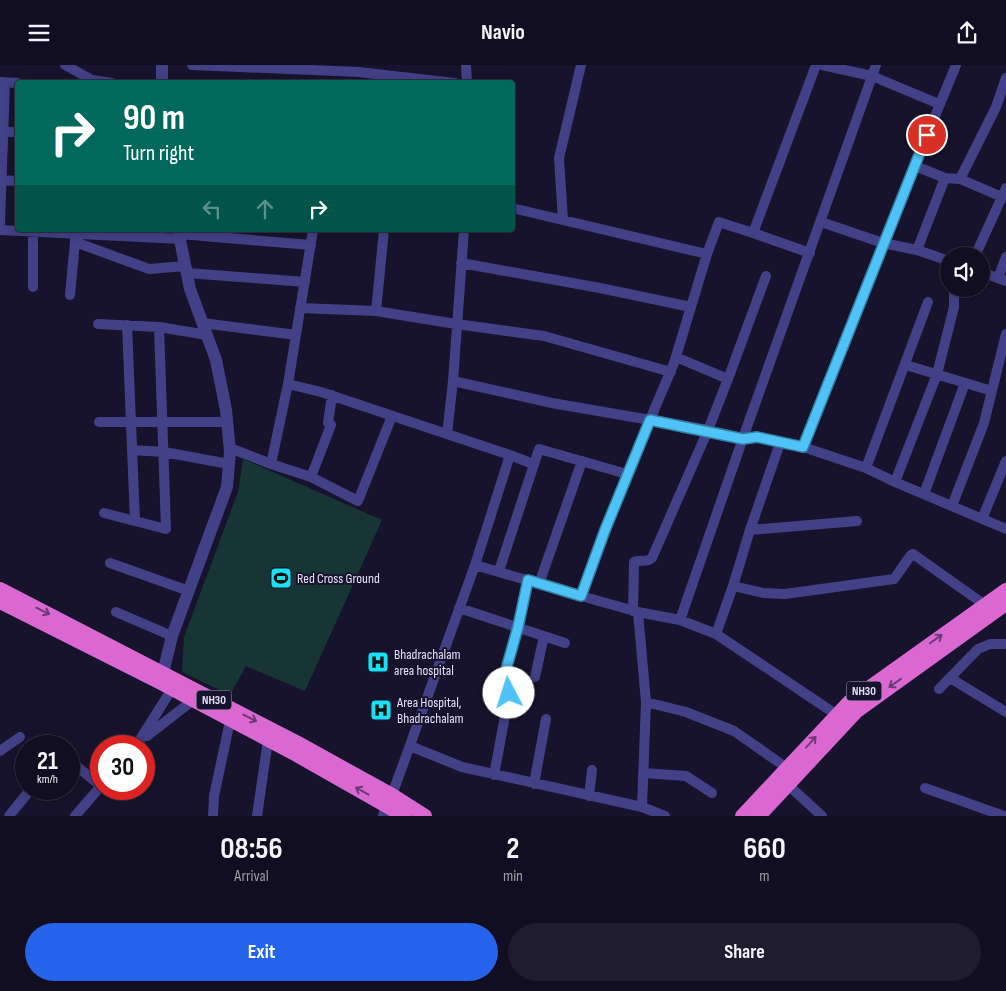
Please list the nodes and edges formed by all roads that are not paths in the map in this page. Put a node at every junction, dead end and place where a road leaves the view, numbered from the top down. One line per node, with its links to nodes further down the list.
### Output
1 (65, 65): 13 (street)
2 (162, 65): 14 (street)
3 (192, 65): 10 (street)
4 (466, 65): 16 (street)
5 (581, 65): 28 (street)
6 (816, 65): 38 (street)
7 (822, 65): 11 (street)
8 (876, 65): 11 (street)
9 (956, 65): 18 (street)
10 (358, 73): 15 (street)
11 (872, 76): 18 (street); 29 (street)
12 (1006, 78): 23 (street)
13 (94, 80)
14 (162, 80)
15 (426, 80)
16 (466, 80)
17 (3, 82): 19 (street)
18 (939, 104): 21 (street)
19 (2, 132): 20 (street); 24 (street)
20 (15, 133)
21 (915, 166): 22 (street); 41 (street)
22 (945, 178): 23 (street); 44 (street)
23 (960, 179): 26 (street)
24 (1, 180): 25 (street); 30 (street)
25 (15, 181)
26 (1004, 193): 43 (street)
27 (515, 209): 28 (street)
28 (563, 220): 46 (street)
29 (821, 222): 41 (street); 45 (street)
30 (0, 223)
31 (0, 230): 32 (street)
32 (15, 231)
33 (33, 232): 40 (street); 55 (street)
34 (313, 232): 42 (street)
35 (384, 232): 61 (street)
36 (464, 232): 49 (street)
37 (97, 233): 39 (street); 40 (street)
38 (753, 233): 45 (street); 46 (street)
39 (180, 234): 42 (street); 50 (street)
40 (75, 238): 50 (street); 56 (street)
41 (883, 243): 44 (street); 89 (street)
42 (311, 245): 54 (street)
43 (979, 247)
44 (917, 250): 48 (street)
45 (810, 253): 87 (street)
46 (707, 254): 59 (street)
47 (1006, 257): 53 (street)
48 (940, 258)
49 (461, 263): 59 (street); 63 (street)
50 (186, 270): 54 (street); 66 (street)
51 (990, 275): 53 (street)
52 (766, 276): 73 (street)
53 (1002, 279)
54 (305, 282): 60 (street)
55 (33, 287)
56 (70, 295)
57 (954, 297): 72 (street)
58 (928, 302): 70 (street)
59 (691, 307): 69 (street)
60 (300, 308): 61 (street); 68 (street)
61 (376, 311): 63 (street)
62 (98, 324): 64 (street)
63 (456, 324): 71 (street); 74 (street)
64 (127, 325): 65 (street); 82 (street)
65 (159, 327): 66 (street); 83 (street)
66 (205, 329): 68 (street); 84 (street)
67 (1006, 334): 77 (street)
68 (296, 335): 76 (street)
69 (676, 357): 71 (street); 73 (street)
70 (906, 365): 72 (street); 99 (street)
71 (671, 372): 80 (street)
72 (937, 374): 75 (street); 102 (street)
73 (728, 379): 85 (street)
74 (453, 381): 80 (street); 86 (street)
75 (966, 383): 77 (street); 103 (street)
76 (288, 384): 78 (street); 97 (street)
77 (992, 391): 104 (street)
78 (332, 395): 79 (street); 101 (street)
79 (392, 416): 86 (street); 101 (street)
80 (650, 420): 85 (street); 100 (street)
81 (99, 421): 82 (street)
82 (131, 421): 83 (street); 91 (street)
83 (162, 421): 84 (street); 92 (street)
84 (227, 422): 90 (street)
85 (708, 430): 87 (street); 125 (street)
86 (447, 434): 93 (street)
87 (743, 439): 88 (street); 127 (street)
88 (780, 443): 89 (street); 109 (street)
89 (803, 447): 99 (street)
90 (230, 448): 96 (street); 97 (street)
91 (132, 450): 92 (street); 107 (street)
92 (164, 453): 96 (street); 107 (street)
93 (510, 455): 98 (street); 112 (street)
94 (582, 461): 98 (street); 100 (street); 115 (street)
95 (1006, 461): 106 (street)
96 (229, 464): 119 (street)
97 (271, 464): 101 (street)
98 (533, 464): 113 (street)
99 (866, 468): 102 (street)
100 (627, 474): 120 (street)
101 (311, 477)
102 (895, 483): 103 (street)
103 (924, 494): 104 (street)
104 (952, 506): 106 (street)
105 (104, 513): 107 (street)
106 (982, 519): 110 (street)
107 (135, 521)
108 (857, 521): 109 (street)
109 (750, 529): 116 (street)
110 (1006, 529)
111 (110, 563): 119 (street)
112 (476, 565): 113 (street); 124 (street)
113 (499, 571): 114 (street)
114 (528, 580): 115 (street); 128 (street)
115 (539, 584): 120 (street)
116 (733, 585): 123 (street); 129 (street)
117 (0, 589): 134 (highway, NH30, one-way to 134)
118 (1006, 590): 123 (highway, NH30)
119 (189, 591): 130 (street)
120 (581, 596): 125 (street)
121 (0, 602): 134 (highway, NH30)
122 (1006, 604): 158 (highway, NH30, one-way to 158)
123 (985, 605): 142 (highway, NH30, one-way to 123)
124 (459, 608): 128 (street); 149 (street)
125 (635, 611): 127 (street); 140 (street)
126 (116, 612): 130 (street)
127 (680, 620): 129 (street)
128 (518, 627): 131 (street); 155 (street)
129 (716, 634): 142 (street)
130 (172, 636): 134 (street)
131 (544, 636): 132 (street); 135 (street)
132 (565, 643)
133 (1006, 644): 136 (street)
134 (161, 677): 137 (highway, NH30)
135 (534, 677)
136 (950, 678): 138 (street); 141 (street)
137 (175, 685): 139 (highway, NH30); 145 (street)
138 (939, 689)
139 (195, 696): 144 (highway, NH30); 146 (street); 164 (highway, NH30, one-way to 164)
140 (646, 702): 151 (street); 154 (street)
141 (1006, 712)
142 (837, 715): 151 (highway, NH30, one-way to 142)
143 (546, 719): 157 (street)
144 (230, 721): 148 (highway, NH30); 168 (street)
145 (144, 735)
146 (149, 735)
147 (15, 740): 150 (street)
148 (268, 740): 164 (highway, NH30, one-way to 148); 169 (street)
149 (410, 746): 155 (street); 164 (street)
150 (0, 751)
151 (787, 768): 173 (highway, NH30)
152 (80, 769): 156 (street)
153 (592, 770): 161 (street)
154 (643, 773): 160 (street); 165 (street)
155 (494, 775): 157 (street)
156 (90, 777)
157 (534, 784): 161 (street)
158 (788, 785): 174 (highway, NH30); 175 (street)
159 (925, 788): 176 (street)
160 (712, 793)
161 (588, 796): 165 (street)
162 (90, 799): 167 (street)
163 (22, 800): 166 (street)
164 (388, 805): 170 (highway, NH30); 171 (highway, NH30)
165 (642, 807): 172 (street)
166 (9, 816)
167 (75, 816)
168 (213, 816)
169 (257, 816)
170 (404, 816)
171 (425, 816)
172 (665, 816)
173 (742, 816)
174 (759, 816)
175 (822, 816)
176 (1005, 816)

